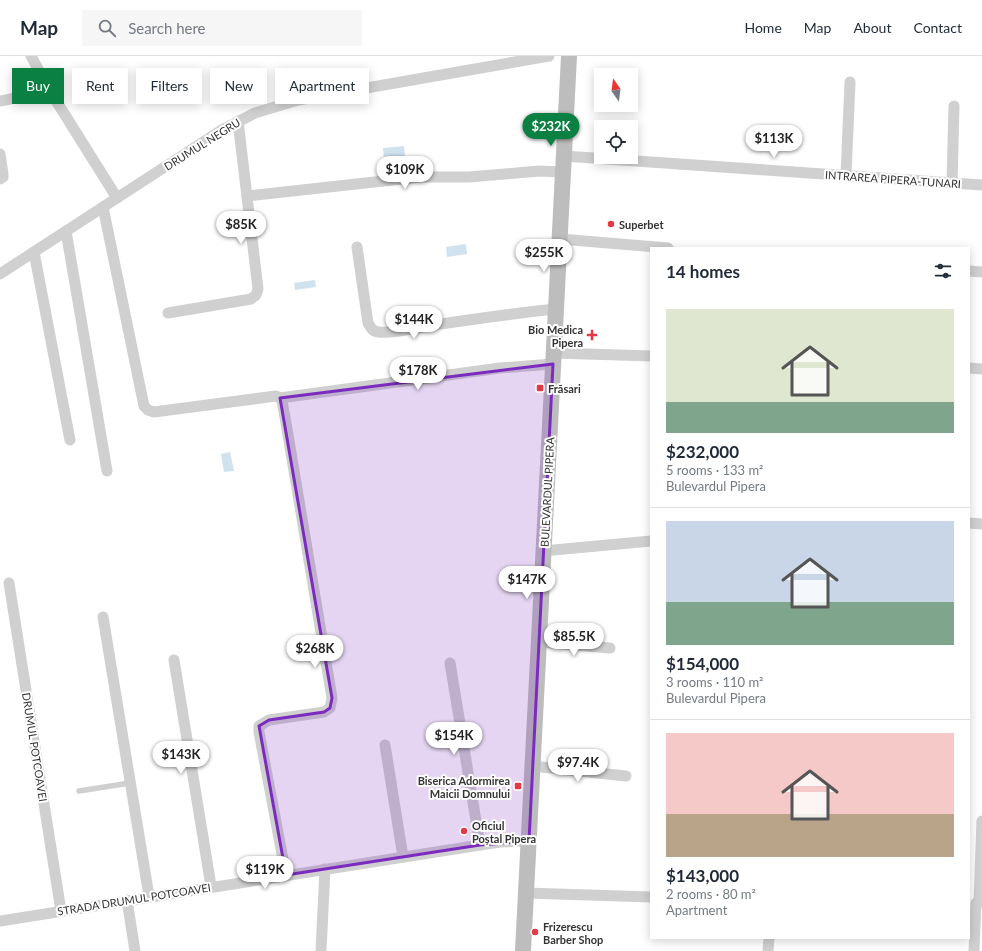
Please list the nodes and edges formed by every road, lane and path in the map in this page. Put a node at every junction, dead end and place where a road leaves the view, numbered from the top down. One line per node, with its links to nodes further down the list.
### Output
1 (31, 56): 4 (street)
2 (549, 56): 10 (street, DRUMUL NEGRU)
3 (569, 56): 12 (main road, BULEVARDUL PIPERA)
4 (38, 68)
5 (850, 82): 13 (street)
6 (12, 98): 7 (street)
7 (0, 100)
8 (58, 104): 18 (street)
9 (954, 106): 15 (street)
10 (238, 121): 17 (street); 18 (street, DRUMUL NEGRU)
11 (0, 154): 14 (street)
12 (564, 164): 13 (street, INTRAREA PIPERA-TUNARI); 17 (street, INTRAREA PIPERA-TUNARI); 21 (main road, BULEVARDUL PIPERA)
13 (846, 176): 15 (street, INTRAREA PIPERA-TUNARI)
14 (0, 179)
15 (952, 183): 16 (street, INTRAREA PIPERA-TUNARI)
16 (982, 185)
17 (247, 196): 29 (street)
18 (116, 198): 19 (street, DRUMUL NEGRU)
19 (103, 207): 20 (street, DRUMUL NEGRU); 34 (street)
20 (66, 231): 24 (street, DRUMUL NEGRU); 36 (street)
21 (560, 239): 23 (street); 28 (main road, BULEVARDUL PIPERA)
22 (357, 247): 28 (street)
23 (656, 247)
24 (34, 252): 27 (street, DRUMUL NEGRU); 35 (street)
25 (970, 271): 26 (street)
26 (982, 272)
27 (0, 274)
28 (556, 309): 31 (main road, BULEVARDUL PIPERA)
29 (168, 313)
30 (650, 356): 31 (street)
31 (553, 358): 34 (street); 40 (main road, BULEVARDUL PIPERA)
32 (970, 368): 33 (street)
33 (982, 369)
34 (280, 398): 57 (street)
35 (70, 440)
36 (107, 471)
37 (970, 523): 38 (street)
38 (982, 524)
39 (650, 541): 40 (street)
40 (544, 551): 43 (main road, BULEVARDUL PIPERA)
41 (9, 583): 64 (street, DRUMUL POTCOAVEI)
42 (102, 617): 50 (street)
43 (539, 642): 44 (street); 48 (main road, BULEVARDUL PIPERA)
44 (610, 648)
45 (174, 660): 58 (street)
46 (450, 663): 54 (street)
47 (385, 745): 55 (street)
48 (532, 766): 49 (street); 53 (main road, BULEVARDUL PIPERA)
49 (626, 776)
50 (130, 783): 51 (lane); 60 (street)
51 (79, 791)
52 (982, 821): 63 (street)
53 (529, 841): 54 (street, STRADA DRUMUL POTCOAVEI); 59 (main road, BULEVARDUL PIPERA)
54 (480, 845): 55 (street, STRADA DRUMUL POTCOAVEI)
55 (403, 857): 56 (street, STRADA DRUMUL POTCOAVEI)
56 (325, 869): 57 (street, STRADA DRUMUL POTCOAVEI); 68 (street)
57 (286, 875): 58 (street, STRADA DRUMUL POTCOAVEI)
58 (211, 886): 60 (street, STRADA DRUMUL POTCOAVEI)
59 (526, 893): 61 (street); 69 (main road, BULEVARDUL PIPERA)
60 (149, 896): 62 (street, STRADA DRUMUL POTCOAVEI)
61 (650, 897)
62 (127, 900): 64 (street, STRADA DRUMUL POTCOAVEI); 67 (street)
63 (976, 903): 71 (street)
64 (61, 911): 65 (street, STRADA DRUMUL POTCOAVEI)
65 (0, 920)
66 (769, 939): 70 (street)
67 (135, 951)
68 (321, 951)
69 (523, 951)
70 (768, 951)
71 (974, 951)

